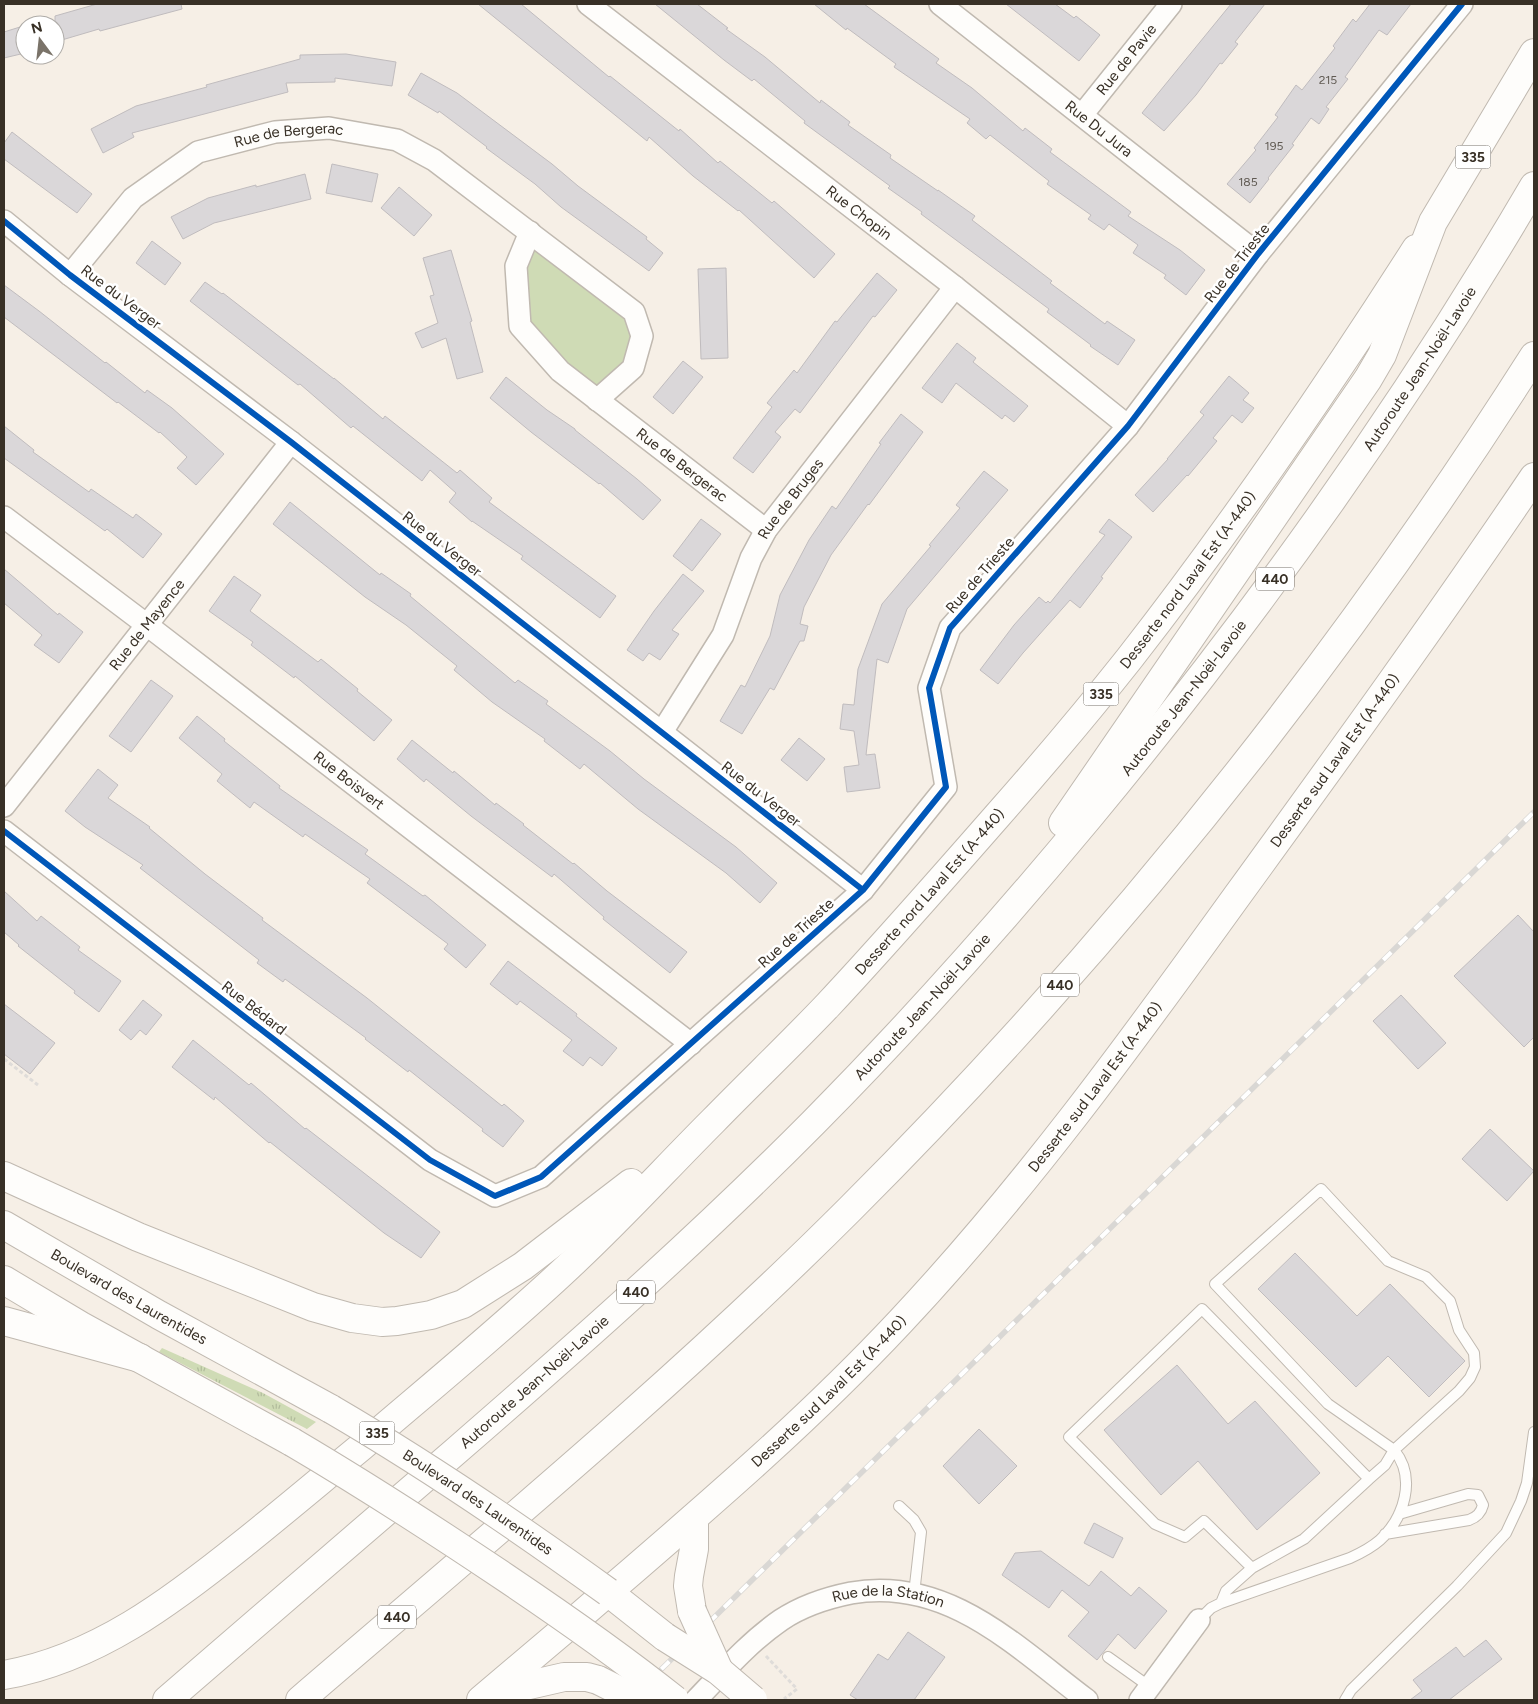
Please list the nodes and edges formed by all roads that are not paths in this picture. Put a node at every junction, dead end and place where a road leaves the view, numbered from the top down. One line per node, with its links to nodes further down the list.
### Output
1 (588, 4): 13 (street, Rue Chopin)
2 (940, 4): 6 (street, Rue Du Jura)
3 (1171, 4): 6 (street, Rue de Pavie)
4 (1462, 4): 11 (street, Rue de Trieste)
5 (1534, 53): 9 (main road, Desserte nord Laval Est (A-440) / 335)
6 (1082, 115): 11 (street, Rue Du Jura)
7 (1534, 186): 26 (main road, Autoroute Jean-Noël-Lavoie / 440)
8 (4, 221): 12 (street, Rue du Verger)
9 (1433, 222): 26 (main road); 28 (main road, Desserte nord Laval Est (A-440) / 335)
10 (530, 232): 12 (street, Rue de Bergerac); 15 (street, Rue de Bergerac); 15 (street, Rue de Bergerac)
11 (1258, 254): 16 (street, Rue de Trieste)
12 (70, 275): 17 (street, Rue du Verger)
13 (955, 287): 16 (street, Rue Chopin); 20 (street, Rue de Bruges)
14 (1534, 356): 54 (main road, 440)
15 (597, 400): 20 (street, Rue de Bergerac)
16 (1128, 426): 25 (street, Rue de Trieste)
17 (291, 442): 21 (street, Rue de Mayence); 22 (street, Rue du Verger)
18 (1534, 477): 40 (main road, Desserte sud Laval Est (A-440))
19 (4, 517): 21 (street, Rue Boisvert)
20 (766, 530): 22 (street, Rue de Bruges)
21 (147, 625): 23 (street, Rue de Mayence); 27 (street, Rue Boisvert)
22 (662, 732): 25 (street, Rue du Verger)
23 (4, 806)
24 (4, 831): 30 (street, Rue Bédard)
25 (864, 890): 27 (street, Rue de Trieste)
26 (979, 946): 53 (main road, Autoroute Jean-Noël-Lavoie / 440)
27 (691, 1044): 30 (street, Rue de Trieste)
28 (712, 1122): 29 (main road); 50 (main road, 335)
29 (4, 1176)
30 (495, 1196)
31 (4, 1225): 43 (main road, Boulevard des Laurentides, bridge)
32 (4, 1280): 34 (main road)
33 (4, 1321): 34 (main road)
34 (140, 1358): 47 (main road, bridge)
35 (1534, 1432): 60 (lane)
36 (1394, 1450): 36 (lane); 37 (lane); 39 (lane)
37 (1370, 1479): 42 (lane); 42 (lane)
38 (899, 1506): 44 (lane)
39 (1400, 1514): 41 (lane); 41 (lane)
40 (694, 1518): 43 (main road, Desserte sud Laval Est (A-440)); 49 (main road, bridge)
41 (1385, 1534): 45 (lane)
42 (1252, 1568): 45 (lane)
43 (608, 1592): 47 (main road, Desserte sud Laval Est (A-440)); 49 (main road, Boulevard des Laurentides, bridge)
44 (914, 1594): 57 (street, Rue de la Station); 59 (street, Rue de la Station)
45 (1221, 1603): 46 (lane)
46 (1199, 1620): 51 (street)
47 (572, 1624): 52 (main road, Desserte sud Laval Est (A-440)); 56 (main road, bridge)
48 (1108, 1657): 51 (lane)
49 (719, 1671): 58 (main road, Boulevard des Laurentides, bridge)
50 (4, 1675)
51 (1145, 1694)
52 (485, 1697): 55 (main road, bridge)
53 (167, 1700)
54 (300, 1700)
55 (638, 1700)
56 (675, 1700)
57 (696, 1700)
58 (753, 1700)
59 (1087, 1700)
60 (1345, 1700)

